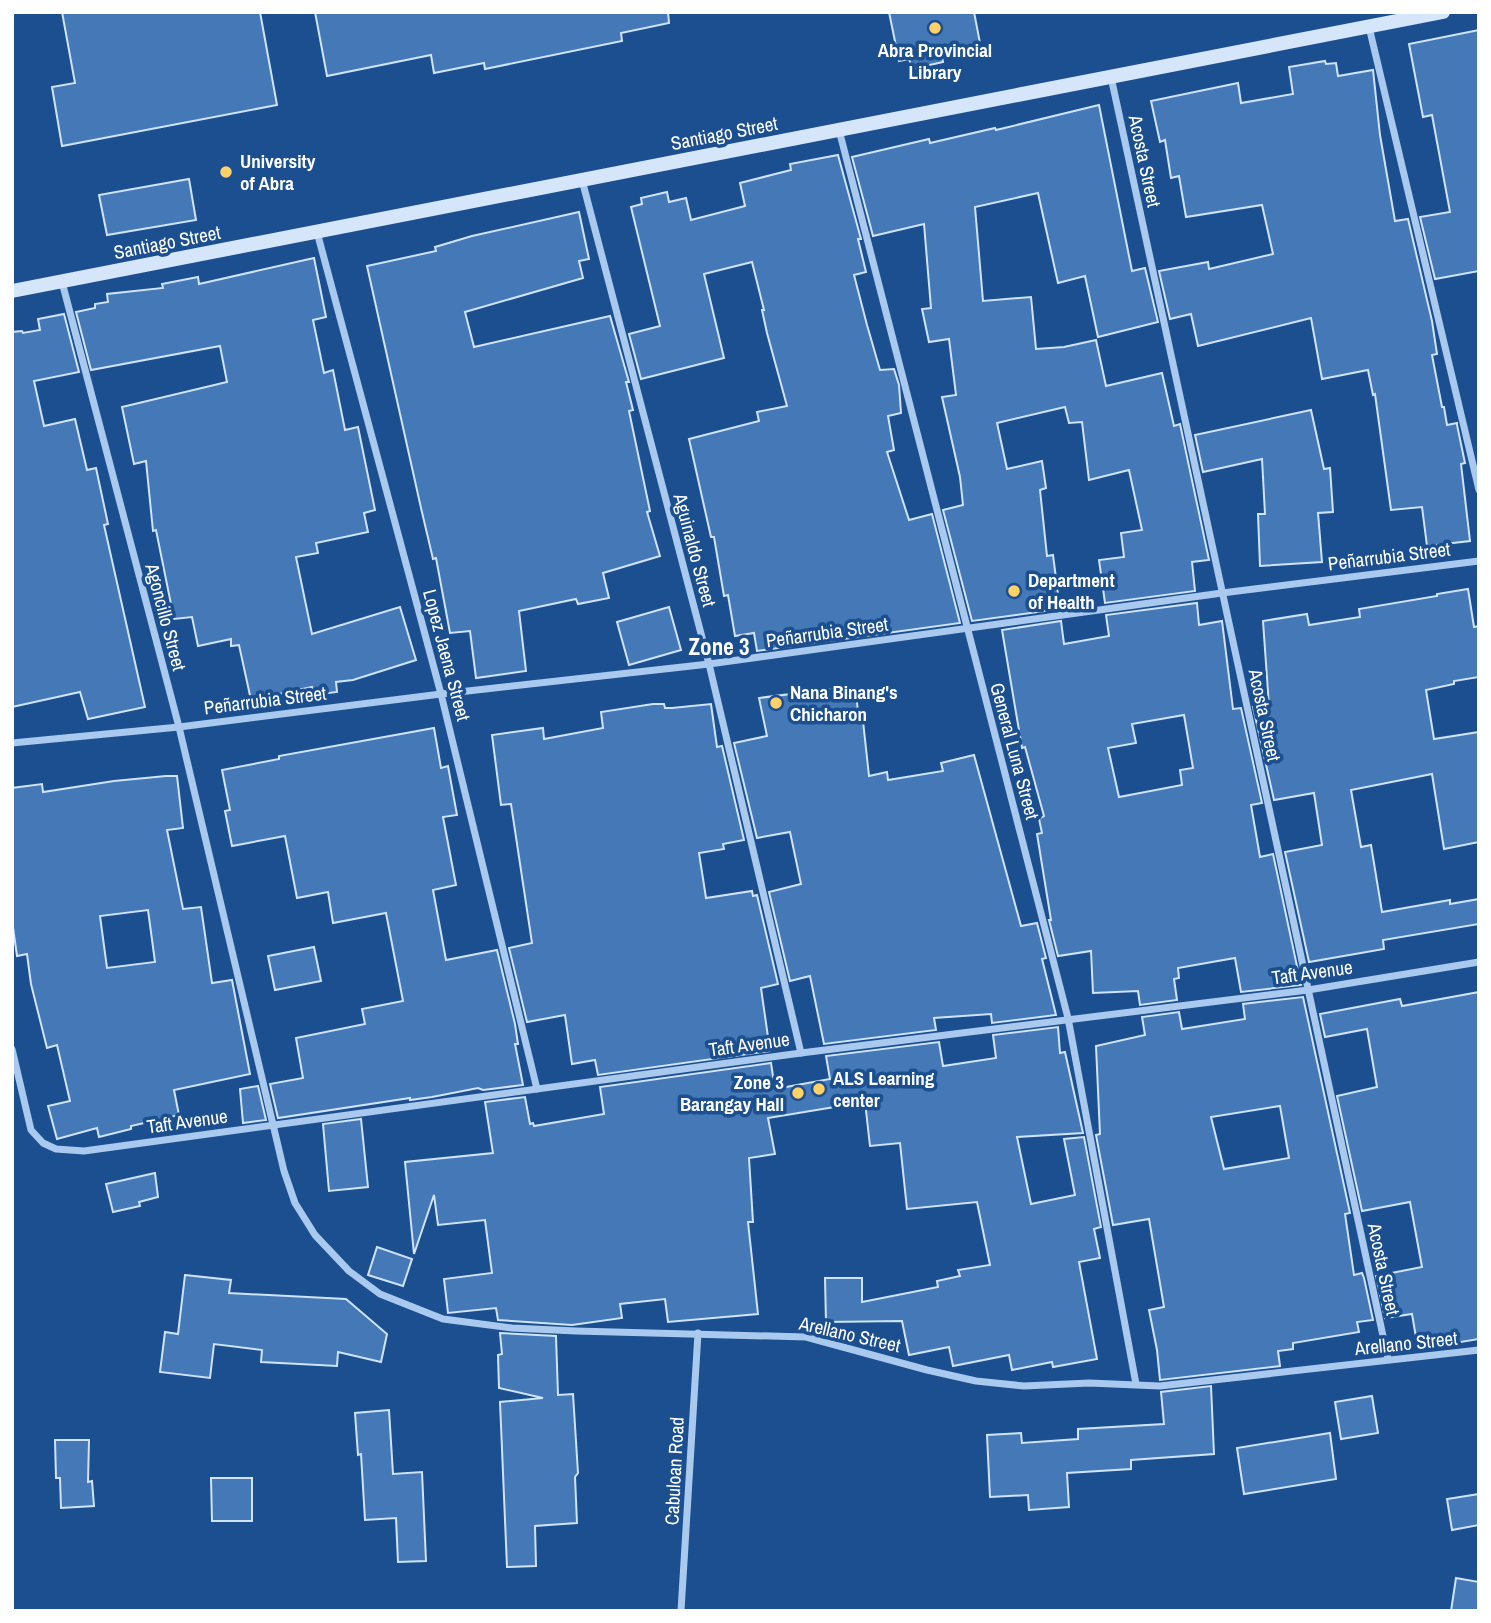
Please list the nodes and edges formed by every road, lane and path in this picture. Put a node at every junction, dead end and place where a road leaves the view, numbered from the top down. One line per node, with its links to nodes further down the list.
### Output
1 (1443, 12): 2 (street, Santiago Street)
2 (1369, 27): 3 (street, Santiago Street); 9 (street)
3 (1111, 77): 4 (street, Santiago Street); 11 (street, Acosta Street)
4 (839, 130): 5 (street, Santiago Street); 12 (street, General Luna Street)
5 (582, 180): 6 (street, Santiago Street); 13 (street, Aguinaldo Street)
6 (317, 232): 7 (street, Santiago Street); 14 (street, Lopez Jaena Street)
7 (62, 282): 8 (street, Santiago Street); 15 (street, Agoncillo Street)
8 (12, 291)
9 (1479, 490)
10 (1479, 561): 11 (street, Peñarrubia Street)
11 (1222, 593): 12 (street, Peñarrubia Street); 18 (street, Acosta Street)
12 (966, 628): 13 (street, Peñarrubia Street); 19 (street, General Luna Street)
13 (709, 664): 14 (street, Peñarrubia Street); 21 (street, Aguinaldo Street)
14 (441, 694): 15 (street, Peñarrubia Street); 22 (street, Lopez Jaena Street)
15 (179, 727): 16 (street, Peñarrubia Street); 23 (street, Agoncillo Street)
16 (12, 743)
17 (1479, 962): 18 (street, Taft Avenue)
18 (1308, 990): 19 (street, Taft Avenue); 26 (street, Acosta Street)
19 (1068, 1018): 21 (street, Taft Avenue); 27 (street, General Luna Street)
20 (12, 1049): 23 (street, Taft Avenue)
21 (801, 1052): 22 (street, Taft Avenue)
22 (537, 1088): 23 (street, Taft Avenue)
23 (274, 1124): 24 (street, Arellano Street)
24 (698, 1333): 27 (street, Arellano Street); 28 (street, Cabuloan Road)
25 (1479, 1350): 26 (street, Arellano Street)
26 (1388, 1359): 27 (street, Arellano Street)
27 (1136, 1384)
28 (681, 1611)

